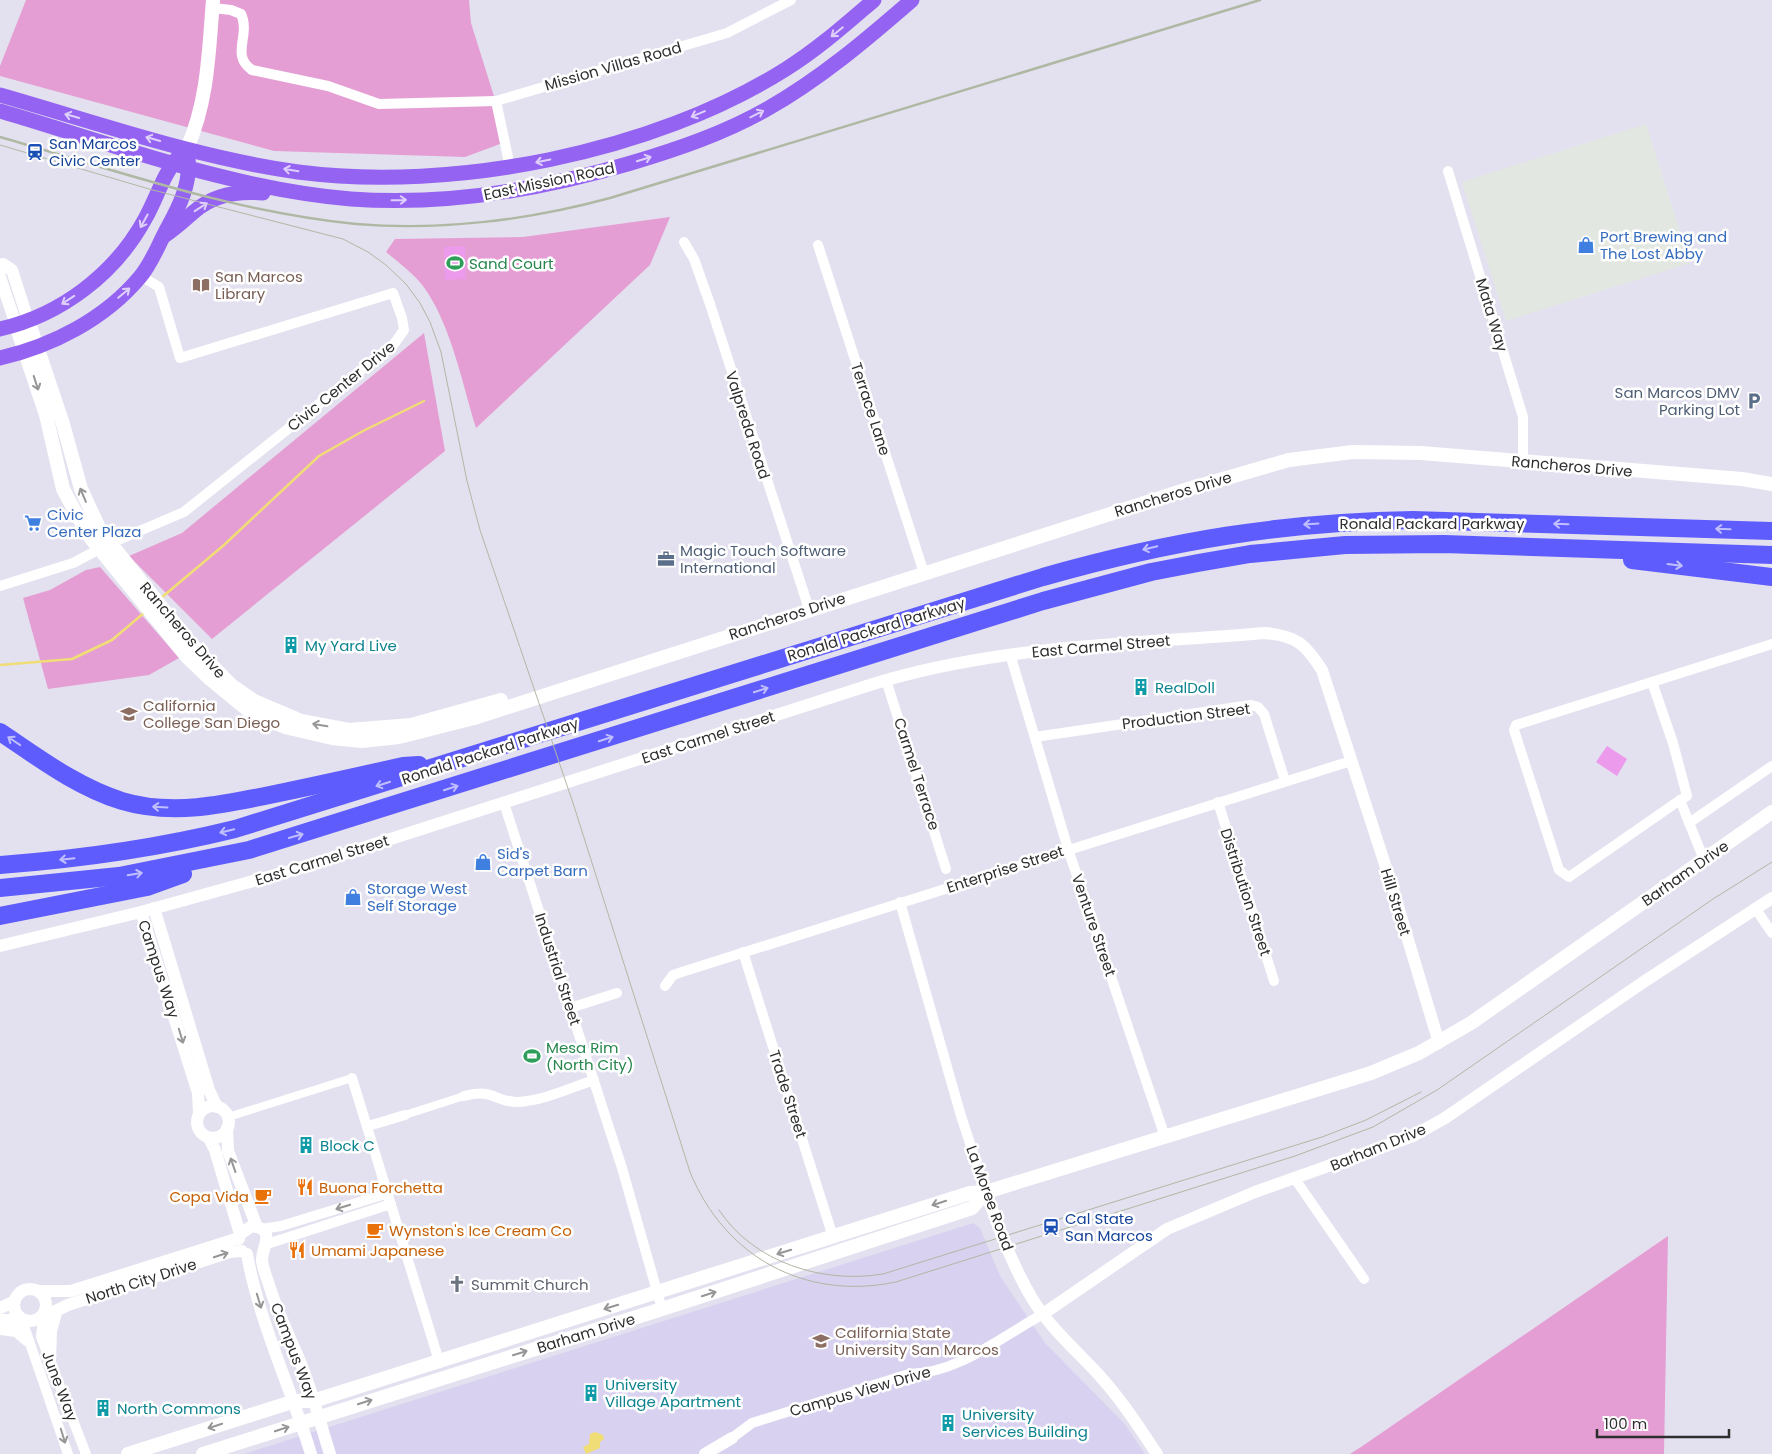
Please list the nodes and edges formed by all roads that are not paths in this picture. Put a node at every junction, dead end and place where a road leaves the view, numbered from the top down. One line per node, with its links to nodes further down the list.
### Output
1 (791, 0): 7 (street, Mission Villas Road)
2 (912, 0): 5 (main road, East Mission Road)
3 (866, 3): 5 (main road); 12 (main road, East Mission Road, one-way to 12)
4 (213, 4): 7 (street, Mission Villas Road); 9 (main road)
5 (834, 66): 14 (main road, East Mission Road, one-way to 5)
6 (0, 95): 9 (main road, East Mission Road, one-way to 6)
7 (496, 101): 12 (street)
8 (0, 111): 10 (main road, East Mission Road)
9 (187, 148): 10 (main road); 11 (main road); 12 (main road, East Mission Road, one-way to 9)
10 (174, 162): 11 (main road, East Mission Road); 21 (main road, one-way to 21)
11 (189, 167): 14 (main road, East Mission Road); 15 (main road)
12 (510, 167)
13 (1448, 171): 25 (street, Mata Way)
14 (350, 199): 15 (main road, one-way to 14)
15 (163, 237): 19 (main road)
16 (684, 242): 34 (street, Valpreda Road)
17 (818, 245): 31 (street, Terrace Lane)
18 (0, 272): 21 (street, Rancheros Drive)
19 (141, 276): 23 (main road, one-way to 19); 28 (street, Civic Center Drive)
20 (0, 277): 21 (street, Rancheros Drive)
21 (22, 323): 22 (main road); 23 (main road, Rancheros Drive)
22 (0, 329)
23 (32, 349): 24 (main road); 28 (main road, Rancheros Drive)
24 (0, 358)
25 (1523, 462): 26 (main road, Rancheros Drive); 31 (main road, Rancheros Drive)
26 (1772, 484)
27 (1772, 531): 42 (highway, Ronald Packard Parkway, one-way to 42)
28 (104, 547): 33 (street); 34 (main road, Rancheros Drive)
29 (1575, 548): 30 (highway, Ronald Packard Parkway); 32 (highway, one-way to 32); 51 (highway, Ronald Packard Parkway, one-way to 29)
30 (1772, 555)
31 (924, 573): 34 (main road, Rancheros Drive)
32 (1772, 577)
33 (0, 586)
34 (809, 609)
35 (1772, 644): 38 (street)
36 (1010, 654): 37 (street, East Carmel Street); 40 (street, Venture Street); 41 (street, East Carmel Street)
37 (886, 680): 47 (street, East Carmel Street); 54 (street, Carmel Terrace)
38 (1652, 682): 45 (street); 45 (street)
39 (0, 732): 42 (highway, one-way to 39)
40 (1036, 737): 44 (street, Production Street); 50 (street, Venture Street)
41 (1351, 761): 44 (street, Enterprise Street); 69 (street, Hill Street)
42 (446, 764): 53 (highway, Ronald Packard Parkway, one-way to 53)
43 (1772, 766): 49 (street)
44 (1285, 781): 46 (street, Enterprise Street)
45 (1680, 800): 49 (street)
46 (1218, 802): 50 (street, Enterprise Street); 65 (street, Distribution Street)
47 (504, 803): 58 (street, East Carmel Street); 68 (street, Industrial Street)
48 (1772, 812): 52 (main road, Barham Drive)
49 (1689, 823): 52 (street)
50 (1068, 849): 57 (street, Enterprise Street); 80 (street, Venture Street)
51 (249, 850): 55 (highway, Ronald Packard Parkway, one-way to 51); 61 (highway)
52 (1704, 860): 69 (main road, Barham Drive)
53 (0, 865)
54 (946, 869)
55 (0, 888)
56 (1772, 898): 59 (street, Barham Drive)
57 (900, 902): 64 (street, Enterprise Street); 83 (street, La Moree Road)
58 (154, 908): 60 (street, East Carmel Street); 70 (street, Campus Way)
59 (1755, 908): 62 (street); 82 (street, Barham Drive)
60 (141, 912): 63 (street, East Carmel Street); 71 (street, Campus Way, one-way to 71)
61 (0, 916)
62 (1772, 933)
63 (0, 946)
64 (743, 952): 66 (street, Enterprise Street); 87 (street, Trade Street)
65 (1274, 981)
66 (665, 986)
67 (617, 993): 68 (street)
68 (570, 1008): 73 (street, Industrial Street)
69 (1439, 1043): 80 (main road, Barham Drive)
70 (202, 1048): 71 (street); 75 (street, Campus Way)
71 (188, 1060): 76 (street, Campus Way)
72 (352, 1078): 78 (street); 79 (street)
73 (594, 1080): 74 (street); 92 (street, Industrial Street)
74 (464, 1096): 77 (street)
75 (217, 1106): 76 (street); 78 (street, Campus Way)
76 (199, 1113): 81 (street, Campus Way)
77 (405, 1116): 79 (street)
78 (228, 1123): 81 (street); 85 (street, Campus Way, one-way to 78)
79 (368, 1126): 84 (street)
80 (1165, 1137): 83 (main road, Barham Drive)
81 (209, 1138): 86 (street, Campus Way)
82 (1295, 1179): 90 (street); 97 (street, Barham Drive)
83 (986, 1192): 87 (main road, Barham Drive, one-way to 87); 95 (main road, Barham Drive, one-way to 83); 97 (street, La Moree Road)
84 (390, 1198): 85 (street, one-way to 85); 88 (street); 104 (street)
85 (259, 1228): 86 (street); 88 (street, Campus Way)
86 (239, 1236): 89 (street, Campus Way); 91 (street, North City Drive)
87 (833, 1237): 92 (main road, Barham Drive, one-way to 92)
88 (266, 1246): 89 (street); 105 (street, Campus Way)
89 (244, 1252): 96 (street, North City Drive, one-way to 89); 106 (street, Campus Way, one-way to 106)
90 (1364, 1279)
91 (38, 1291): 93 (street, North City Drive); 98 (street)
92 (658, 1292): 95 (street, Industrial Street); 104 (main road, Barham Drive, one-way to 104)
93 (15, 1301): 94 (street, North City Drive); 100 (street)
94 (0, 1308)
95 (662, 1309): 107 (main road, Barham Drive, one-way to 95)
96 (56, 1313): 98 (street, North City Drive); 103 (street)
97 (1043, 1314): 109 (street, Campus View Drive); 117 (street, La Moree Road)
98 (43, 1317): 100 (street, North City Drive); 103 (street, June Way)
99 (0, 1320): 100 (street, North City Drive)
100 (22, 1320): 102 (street, June Way)
101 (0, 1329): 102 (street)
102 (28, 1341): 110 (street, June Way, one-way to 110)
103 (50, 1362): 111 (street, June Way)
104 (434, 1362): 105 (main road)
105 (313, 1400): 106 (main road); 107 (street, Campus Way)
106 (295, 1401): 108 (street, Campus Way); 112 (main road, one-way to 112)
107 (319, 1417): 108 (main road, Barham Drive); 115 (street, Campus Way)
108 (302, 1422): 113 (main road, one-way to 108); 114 (street, Campus Way)
109 (732, 1438): 116 (street, Campus View Drive)
110 (68, 1454)
111 (86, 1454)
112 (128, 1454)
113 (202, 1454)
114 (312, 1454)
115 (330, 1454)
116 (705, 1454)
117 (1157, 1454)

